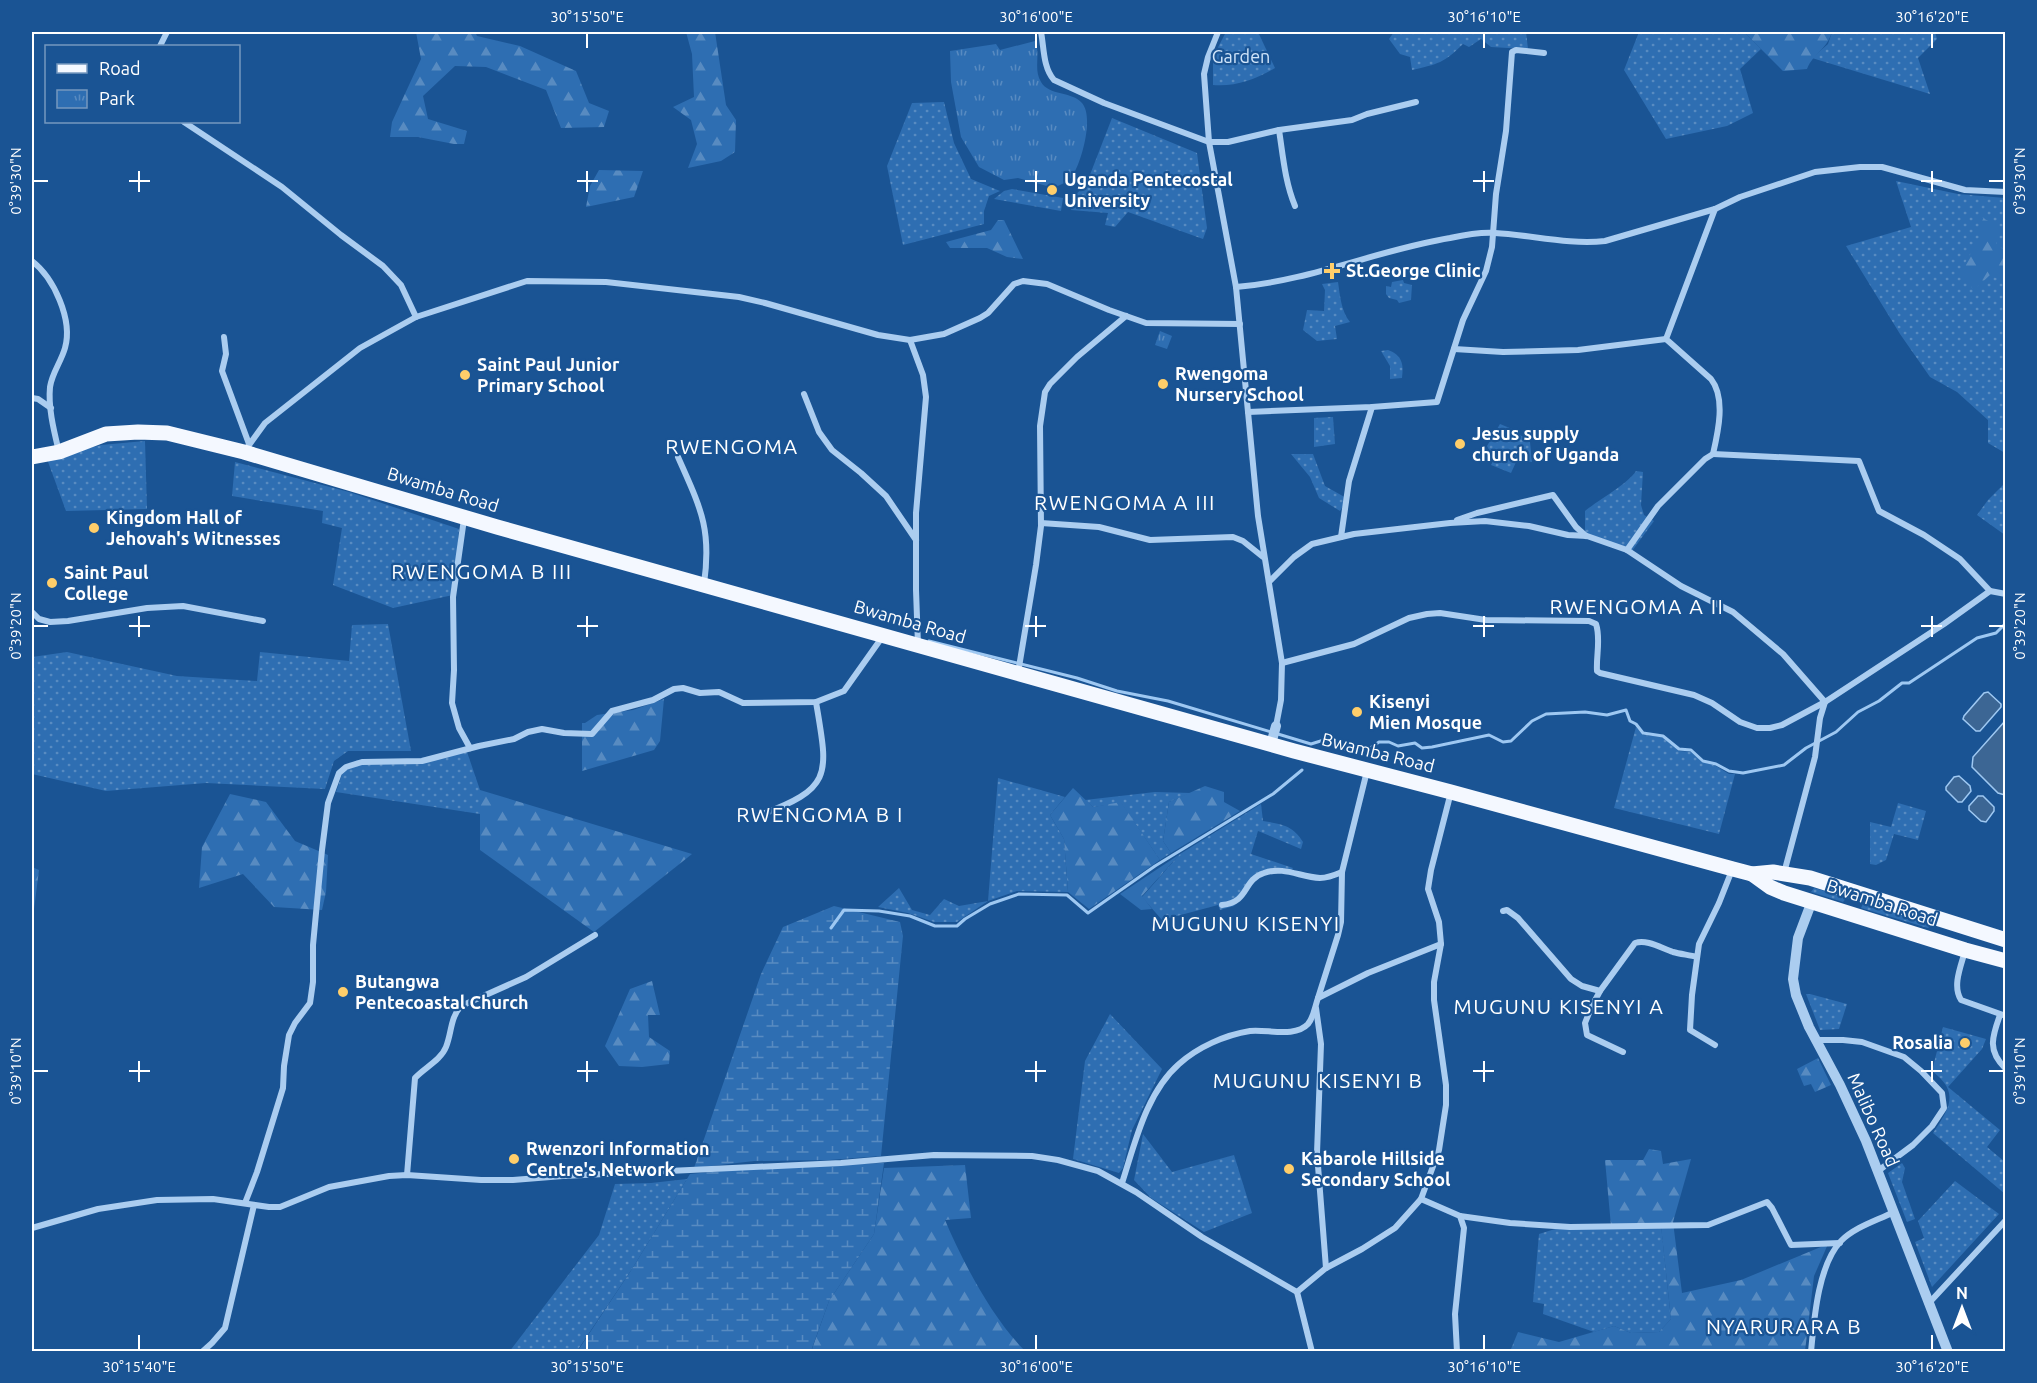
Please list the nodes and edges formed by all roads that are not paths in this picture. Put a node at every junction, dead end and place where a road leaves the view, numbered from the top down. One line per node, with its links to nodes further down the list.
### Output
1 (1041, 32): 7 (street)
2 (1218, 32): 7 (street)
3 (1544, 53): 11 (street)
4 (1416, 102): 6 (street)
5 (186, 123): 15 (street)
6 (1280, 130): 7 (street); 9 (street)
7 (1209, 142): 13 (street)
8 (2006, 192): 10 (street)
9 (1295, 206)
10 (1714, 209): 11 (street); 18 (street)
11 (1493, 233): 13 (street); 20 (street)
12 (32, 261): 24 (street)
13 (1236, 287): 16 (street)
14 (1126, 316): 16 (street); 19 (street); 32 (street)
15 (416, 317): 19 (street); 26 (street)
16 (1240, 324): 25 (street)
17 (224, 337): 26 (street)
18 (1666, 339): 20 (street); 28 (street)
19 (910, 340): 36 (street)
20 (1454, 349): 23 (street)
21 (804, 394): 36 (street)
22 (32, 398): 24 (street)
23 (1372, 407): 25 (street); 34 (street)
24 (51, 408): 27 (street)
25 (1248, 412): 38 (street)
26 (246, 448): 27 (main road, Bwamba Road); 31 (main road, Bwamba Road)
27 (59, 452): 30 (main road, Bwamba Road)
28 (1713, 454): 37 (street); 41 (street)
29 (678, 457): 40 (street)
30 (32, 458)
31 (464, 515): 40 (main road, Bwamba Road); 53 (street)
32 (1041, 523): 38 (street); 48 (street)
33 (1450, 523): 34 (street); 35 (street); 35 (street)
34 (1341, 537): 39 (street)
35 (1587, 537): 37 (street)
36 (916, 540): 46 (street)
37 (1628, 550): 50 (street)
38 (1265, 560): 39 (street)
39 (1269, 582): 47 (street)
40 (704, 585): 45 (main road, Bwamba Road)
41 (1990, 591): 42 (street); 50 (street)
42 (2006, 594)
43 (32, 612): 44 (street)
44 (262, 621)
45 (884, 634): 46 (main road, Bwamba Road); 49 (street)
46 (918, 645): 48 (main road, Bwamba Road)
47 (1282, 663): 50 (street); 51 (street)
48 (1018, 673): 52 (main road, Bwamba Road)
49 (816, 702): 53 (street); 56 (street)
50 (1825, 702): 59 (street)
51 (1276, 726): 52 (street)
52 (1271, 744): 54 (main road, Bwamba Road)
53 (470, 748): 83 (street)
54 (1367, 770): 55 (main road, Bwamba Road); 58 (street)
55 (1451, 792): 57 (main road, Bwamba Road); 68 (street)
56 (760, 815)
57 (1733, 870): 60 (main road, Bwamba Road); 70 (street)
58 (1342, 872): 62 (street); 73 (street)
59 (1784, 873): 60 (main road, Bwamba Road); 64 (main road, Bwamba Road)
60 (1752, 874): 61 (main road, Bwamba Road)
61 (1812, 901): 67 (main road, Bwamba Road); 75 (street, Malibo Road)
62 (1222, 905)
63 (1503, 911): 72 (street)
64 (1945, 921): 66 (main road, Bwamba Road); 67 (main road)
65 (595, 935): 80 (street)
66 (2005, 938)
67 (1938, 941): 69 (main road, Bwamba Road)
68 (1441, 944): 73 (street); 82 (street)
69 (1965, 950): 71 (main road, Bwamba Road); 74 (street)
70 (1697, 957): 72 (street); 76 (street)
71 (2006, 961)
72 (1600, 991): 77 (street)
73 (1317, 1001): 81 (street); 90 (street)
74 (2003, 1015): 78 (street)
75 (1816, 1040): 79 (street, Malibo Road); 79 (street)
76 (1715, 1045)
77 (1623, 1052)
78 (2006, 1070)
79 (1878, 1171): 85 (street, Malibo Road)
80 (407, 1175): 81 (street); 84 (street)
81 (1122, 1183): 91 (street)
82 (1421, 1199): 86 (street); 90 (street)
83 (245, 1203): 84 (street); 88 (street)
84 (254, 1204): 93 (street)
85 (1894, 1211): 89 (street); 92 (street, Malibo Road)
86 (1460, 1216): 89 (street); 95 (street)
87 (2006, 1220): 92 (street)
88 (32, 1228)
89 (1840, 1243): 96 (street)
90 (1326, 1268): 91 (street)
91 (1297, 1292): 94 (street)
92 (1929, 1303): 97 (street, Malibo Road)
93 (202, 1352)
94 (1311, 1352)
95 (1457, 1352)
96 (1811, 1352)
97 (1948, 1352)

